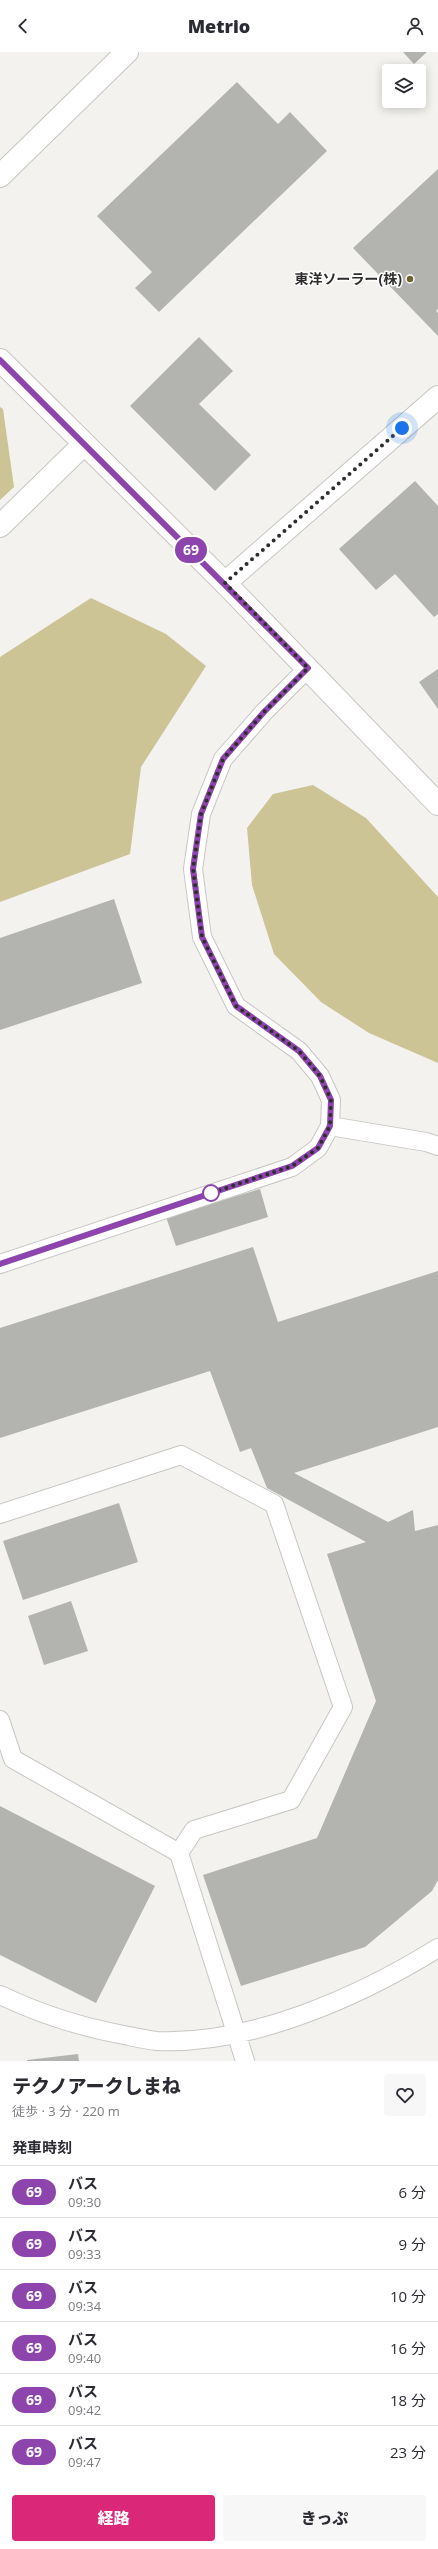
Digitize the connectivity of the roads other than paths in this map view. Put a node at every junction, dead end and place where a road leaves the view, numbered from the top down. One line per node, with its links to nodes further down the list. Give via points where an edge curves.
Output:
1 (127, 52): 2 (street)
2 (0, 176)
3 (0, 360): 5 (street)
4 (438, 397): 7 (street)
5 (83, 445): 6 (street); 7 (street)
6 (0, 526)
7 (225, 583): 8 (street)
8 (308, 668): 9 (street); 10 (lane, via 264,712 223,759 201,814 193,869 202,937 236,1006 299,1051 320,1076 331,1100)
9 (438, 804)
10 (330, 1126): 11 (lane); 12 (lane, via 318,1148 292,1166)
11 (438, 1146)
12 (0, 1264)
13 (0, 1514): 15 (lane, via 181,1456 274,1504 343,1707 292,1800 194,1830)
14 (0, 1720): 15 (lane, via 13,1759)
15 (179, 1853): 18 (lane)
16 (438, 1948): 18 (lane, via 403,1970 363,1990 314,2010)
17 (0, 1995): 18 (lane, via 54,2018 156,2041 198,2040)
18 (237, 2034): 19 (lane)
19 (246, 2061)

